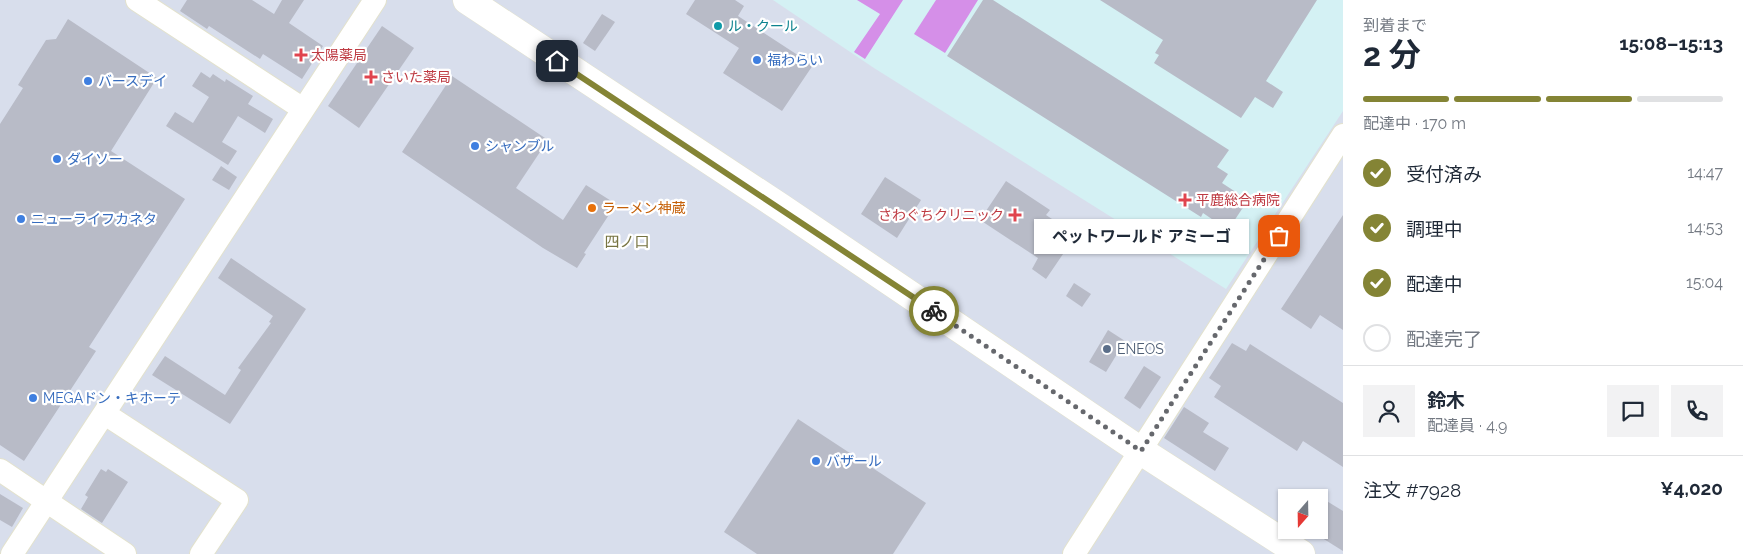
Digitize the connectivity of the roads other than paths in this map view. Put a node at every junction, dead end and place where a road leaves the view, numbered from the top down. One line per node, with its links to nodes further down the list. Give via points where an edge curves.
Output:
1 (137, 0): 4 (street)
2 (375, 0): 4 (street)
3 (467, 0): 7 (street)
4 (303, 109): 6 (street)
5 (1343, 135): 7 (street)
6 (105, 414): 9 (street); 12 (street, via 237,500)
7 (1141, 451): 13 (street); 14 (street)
8 (0, 470): 9 (street)
9 (47, 502): 10 (street); 11 (street)
10 (12, 554)
11 (125, 554)
12 (201, 554)
13 (1074, 554)
14 (1301, 554)

